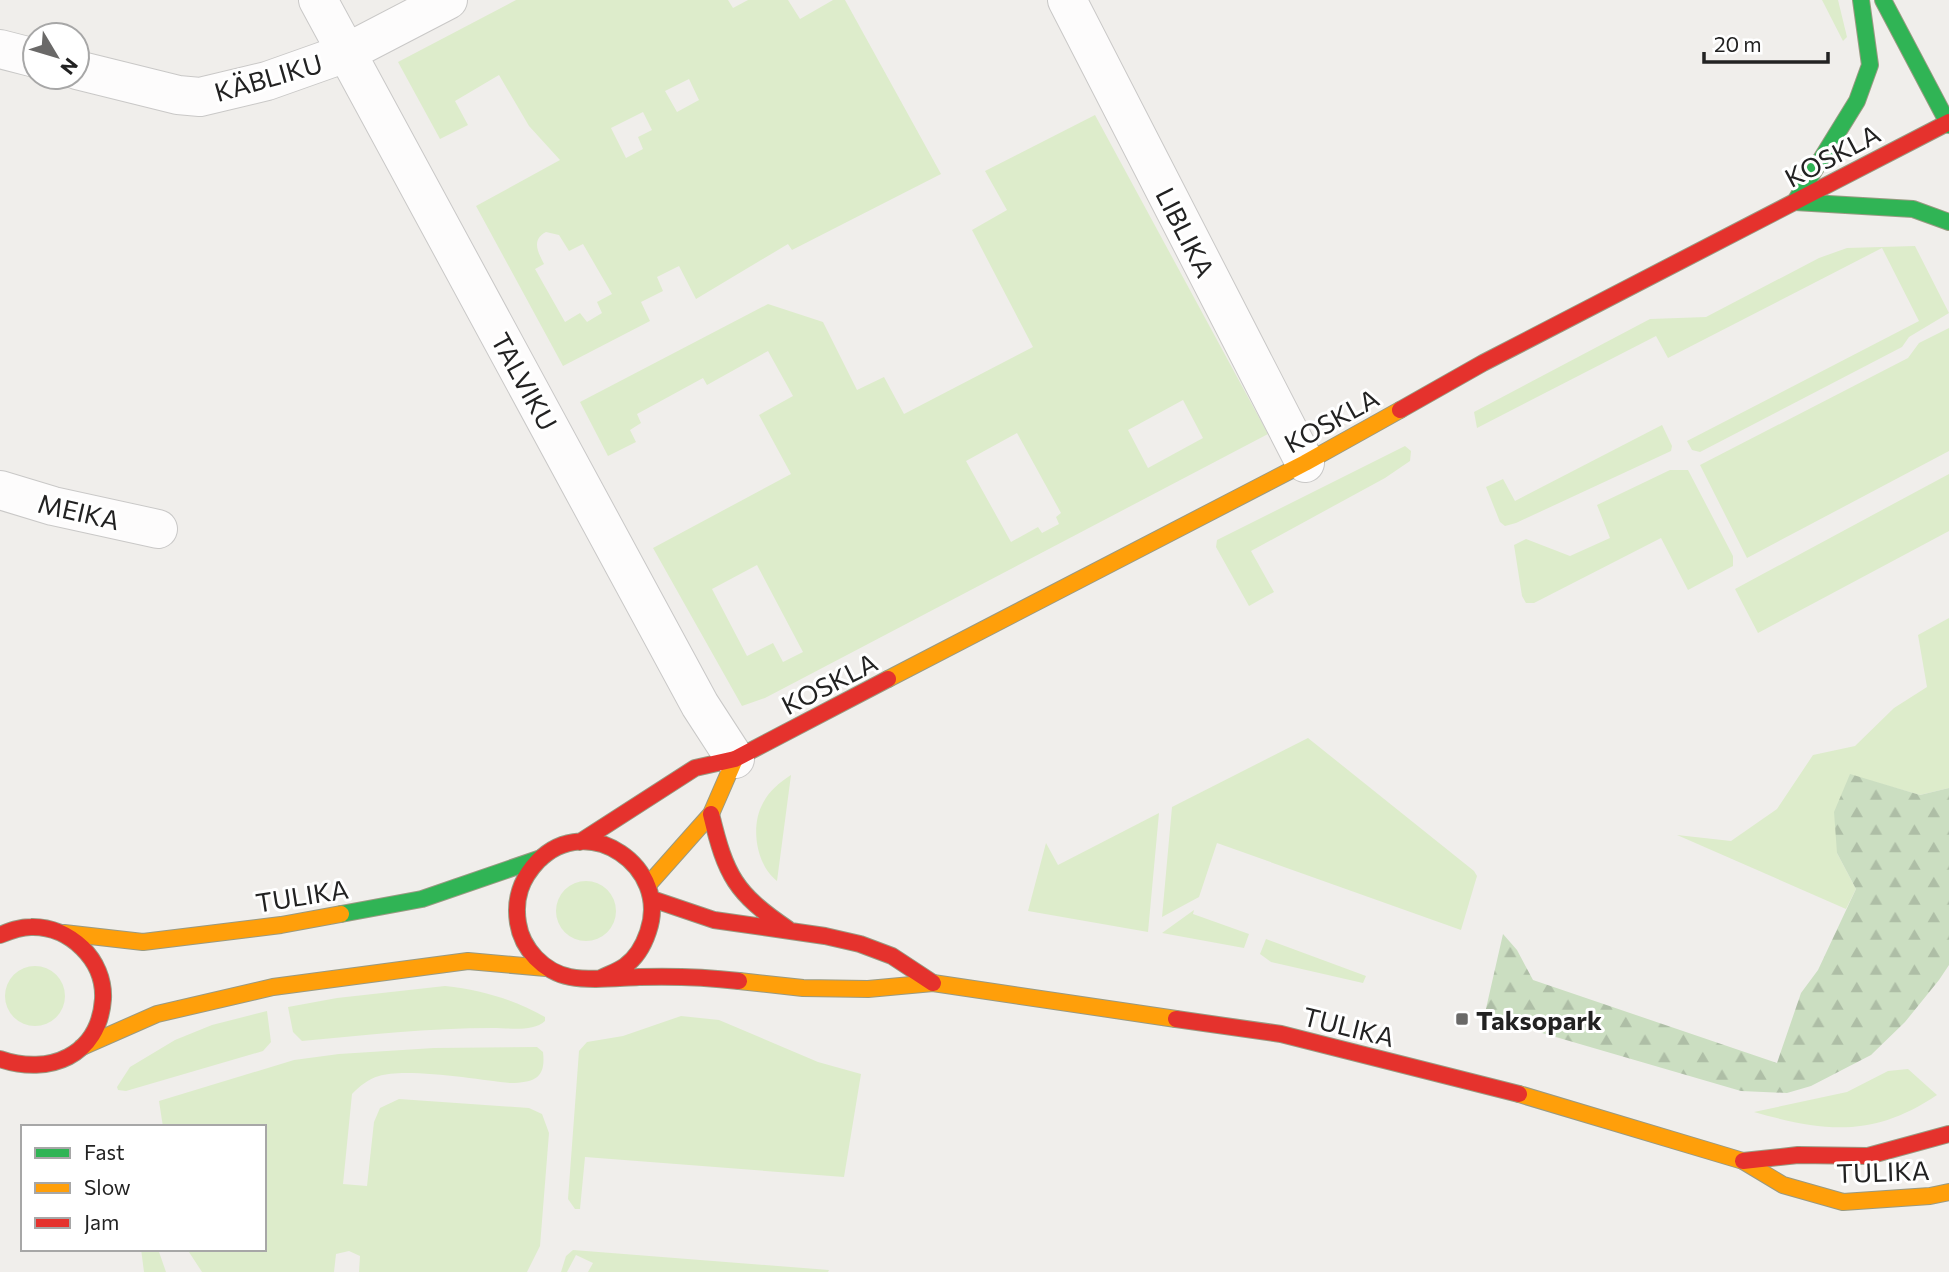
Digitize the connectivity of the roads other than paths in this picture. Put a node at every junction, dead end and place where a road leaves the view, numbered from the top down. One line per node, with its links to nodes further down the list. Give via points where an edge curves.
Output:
1 (318, 0): 7 (street, TALVIKU)
2 (448, 0): 7 (street, KÄBLIKU)
3 (1067, 0): 13 (street, LIBLIKA)
4 (1861, 0): 11 (street, via 1870,65 1857,102)
5 (1883, 0): 10 (street)
6 (0, 49): 8 (street)
7 (346, 53): 9 (street, KÄBLIKU, via 267,81 200,97); 16 (street, TALVIKU, via 700,705)
8 (21, 54)
9 (91, 73)
10 (1949, 123): 11 (street, KOSKLA)
11 (1795, 202): 12 (street, via 1913,209); 13 (street, KOSKLA, via 1483,363)
12 (1949, 222)
13 (1305, 463): 16 (street, KOSKLA)
14 (0, 490): 15 (street, MEIKA)
15 (158, 529)
16 (735, 759): 17 (street); 18 (street, KOSKLA, via 695,768)
17 (711, 814): 20 (street); 21 (street, via 730,876 755,906)
18 (580, 842): 19 (street, via 563,845); 20 (street, via 616,849 643,874)
19 (541, 858): 22 (street, TULIKA, via 422,899 281,925 143,942); 24 (street, via 524,877 516,901 522,939)
20 (650, 892): 21 (street, TULIKA, via 674,909 733,924); 25 (street, via 653,918 644,944 626,965)
21 (788, 929): 26 (street, TULIKA, via 881,950)
22 (64, 933): 23 (street, TULIKA, via 27,926); 27 (street, via 82,946 103,986 95,1029)
23 (0, 935)
24 (546, 968): 25 (street, via 569,978); 27 (street, via 468,961 273,987 157,1014)
25 (601, 978): 26 (street, TULIKA, via 692,976 803,988 868,989)
26 (933, 983): 32 (street, TULIKA, via 1280,1034 1535,1098)
27 (82, 1047): 28 (street, via 64,1060 44,1066 21,1066)
28 (0, 1059)
29 (1949, 1117): 31 (street)
30 (1949, 1134): 31 (street, TULIKA)
31 (1924, 1141): 32 (street, TULIKA, via 1868,1156 1798,1155)
32 (1743, 1161): 33 (street, TULIKA, via 1783,1185 1843,1202)
33 (1949, 1192)

